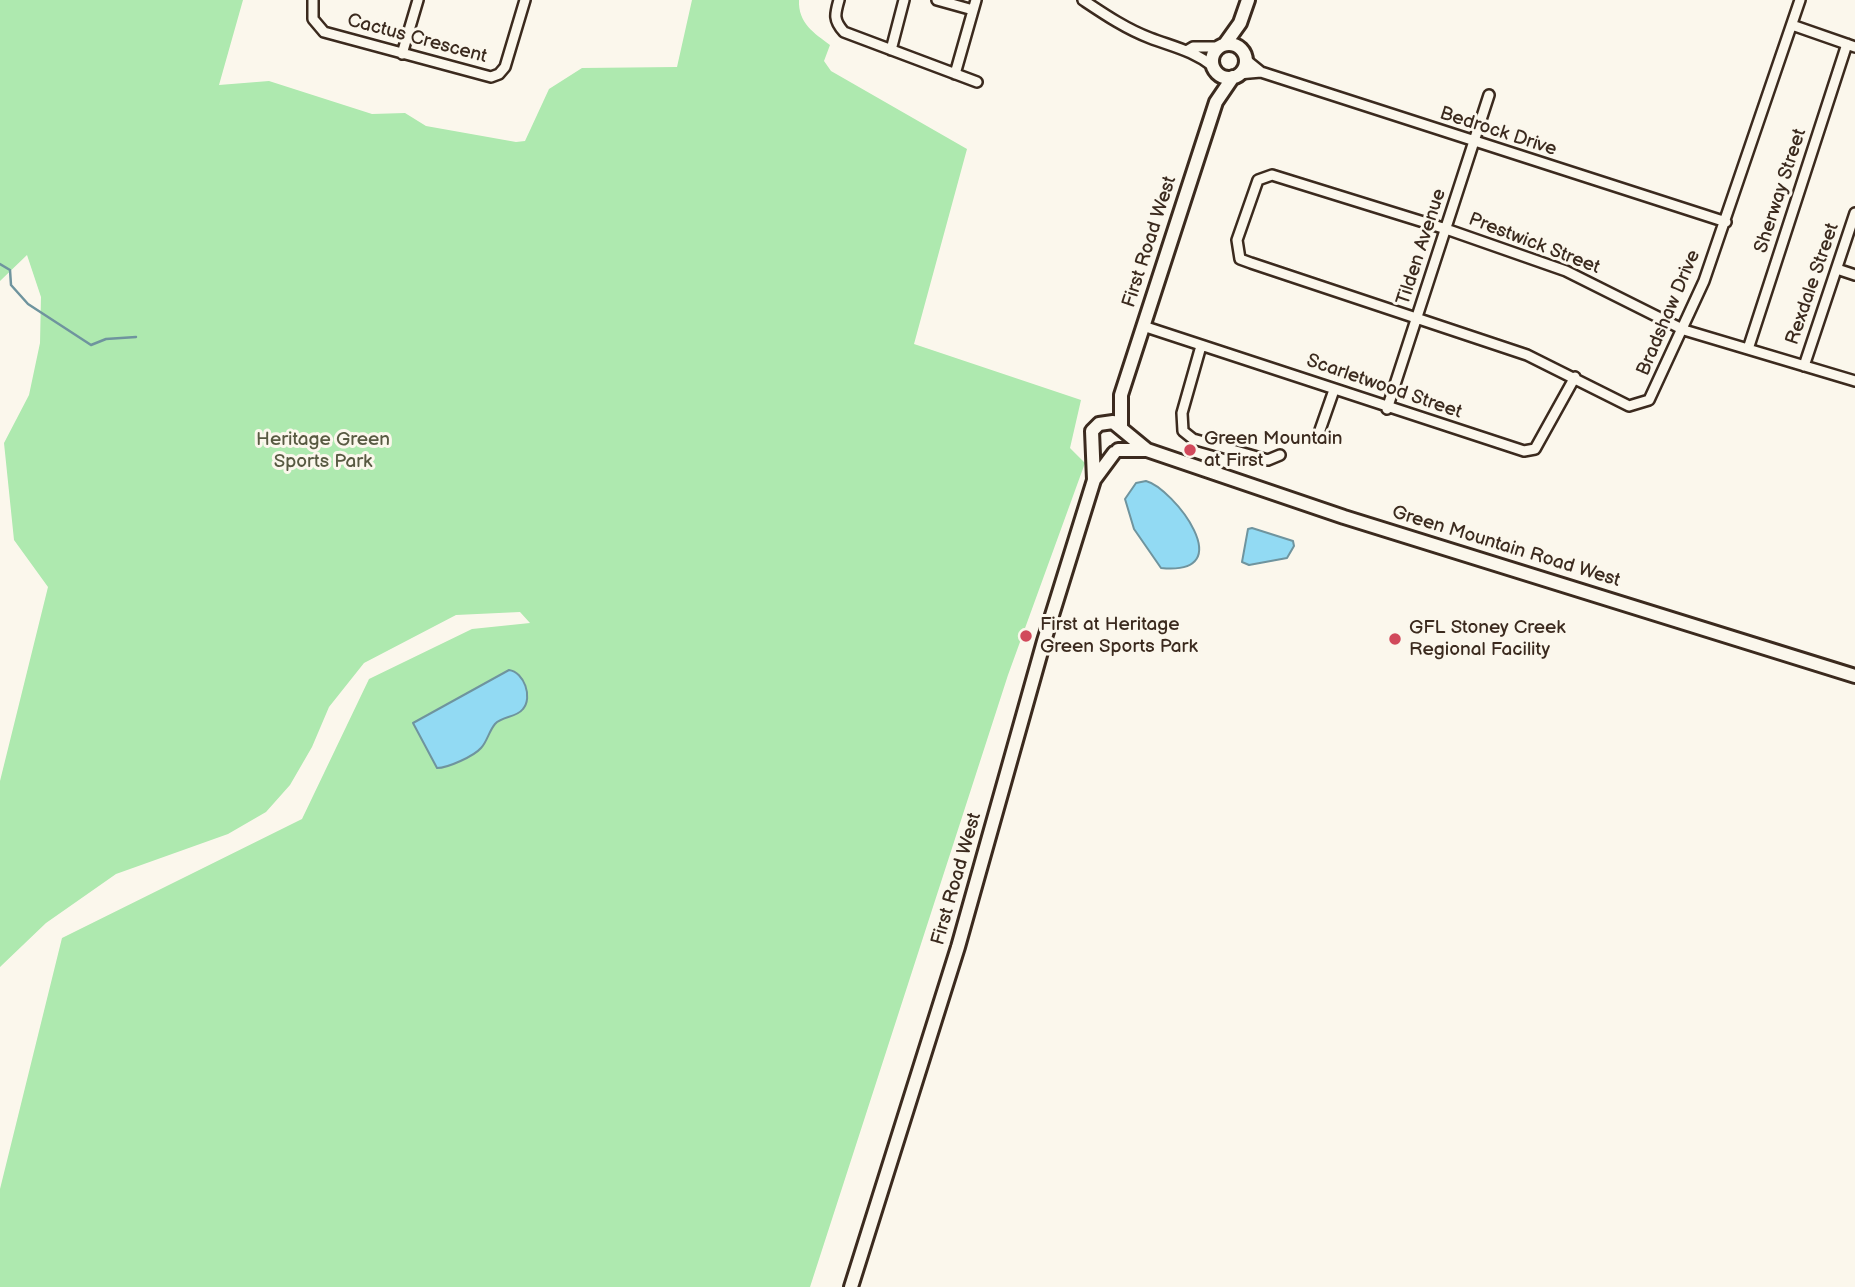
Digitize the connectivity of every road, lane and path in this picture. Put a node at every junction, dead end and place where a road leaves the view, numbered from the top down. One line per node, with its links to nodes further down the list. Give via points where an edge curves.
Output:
1 (313, 0): 17 (street, Cactus Crescent, via 314,21 324,32)
2 (418, 0): 17 (street)
3 (525, 0): 17 (street, Cactus Crescent, via 505,67 495,76)
4 (839, 0): 15 (street, via 835,23 844,32)
5 (904, 0): 15 (street)
6 (937, 0): 10 (street)
7 (1083, 0): 16 (street, via 1148,38)
8 (1248, 0): 11 (street, First Road West)
9 (1800, 0): 12 (street, Bradshaw Drive)
10 (975, 5): 21 (street)
11 (1240, 23): 14 (street, First Road West); 18 (street, First Road West)
12 (1792, 25): 13 (street); 28 (street, Bradshaw Drive)
13 (1851, 45): 36 (street, Sherway Street)
14 (1222, 46): 16 (street); 18 (street); 19 (street, First Road West, via 1213,56)
15 (891, 50): 21 (street)
16 (1188, 50): 19 (street)
17 (402, 54)
18 (1243, 54): 20 (street, Bedrock Drive); 22 (street, First Road West)
19 (1215, 70): 22 (street); 25 (street, First Road West)
20 (1261, 72): 22 (street, Bedrock Drive); 26 (street, Bedrock Drive)
21 (955, 74): 23 (street)
22 (1236, 76): 25 (street, First Road West)
23 (977, 82)
24 (1489, 96): 26 (street, Tilden Avenue)
25 (1216, 102): 33 (street, First Road West)
26 (1473, 143): 28 (street, Bedrock Drive); 29 (street, Tilden Avenue)
27 (1855, 213): 30 (street, Rexdale Street)
28 (1726, 222): 34 (street, Bradshaw Drive)
29 (1446, 229): 32 (street, Tilden Avenue); 32 (street, Prestwick Street, via 1272,175 1258,180 1237,240 1240,259); 34 (street, Prestwick Street, via 1566,271)
30 (1837, 269): 31 (street); 37 (street, Rexdale Street)
31 (1855, 275)
32 (1417, 319): 38 (street, Bradshaw Drive, via 1527,355); 42 (street, Tilden Avenue)
33 (1143, 326): 35 (street, Scarletwood Street); 41 (street, First Road West)
34 (1684, 330): 36 (street, Prestwick Street); 38 (street, Bradshaw Drive, via 1649,400 1629,406)
35 (1201, 346): 40 (street, Scarletwood Street); 49 (street, via 1182,413 1184,431 1193,439 1268,460)
36 (1748, 349): 37 (street, Prestwick Street)
37 (1804, 366): 39 (street, Prestwick Street)
38 (1575, 377): 42 (street, Scarletwood Street, via 1535,449 1524,451)
39 (1855, 381)
40 (1334, 390): 42 (street, Scarletwood Street); 45 (street)
41 (1121, 395): 43 (street, First Road West); 44 (street, First Road West)
42 (1387, 409)
43 (1103, 422): 44 (street, via 1113,422); 46 (street, via 1092,431)
44 (1122, 430): 47 (street, Green Mountain Road West); 48 (street, via 1124,442)
45 (1320, 430)
46 (1093, 446): 48 (street, via 1104,454); 50 (street, First Road West)
47 (1147, 450): 48 (street, Green Mountain Road West); 51 (street, Green Mountain Road West, via 1344,517)
48 (1116, 452): 50 (street, First Road West)
49 (1280, 455)
50 (1094, 480): 52 (street, First Road West, via 958,947)
51 (1855, 676)
52 (851, 1287)

